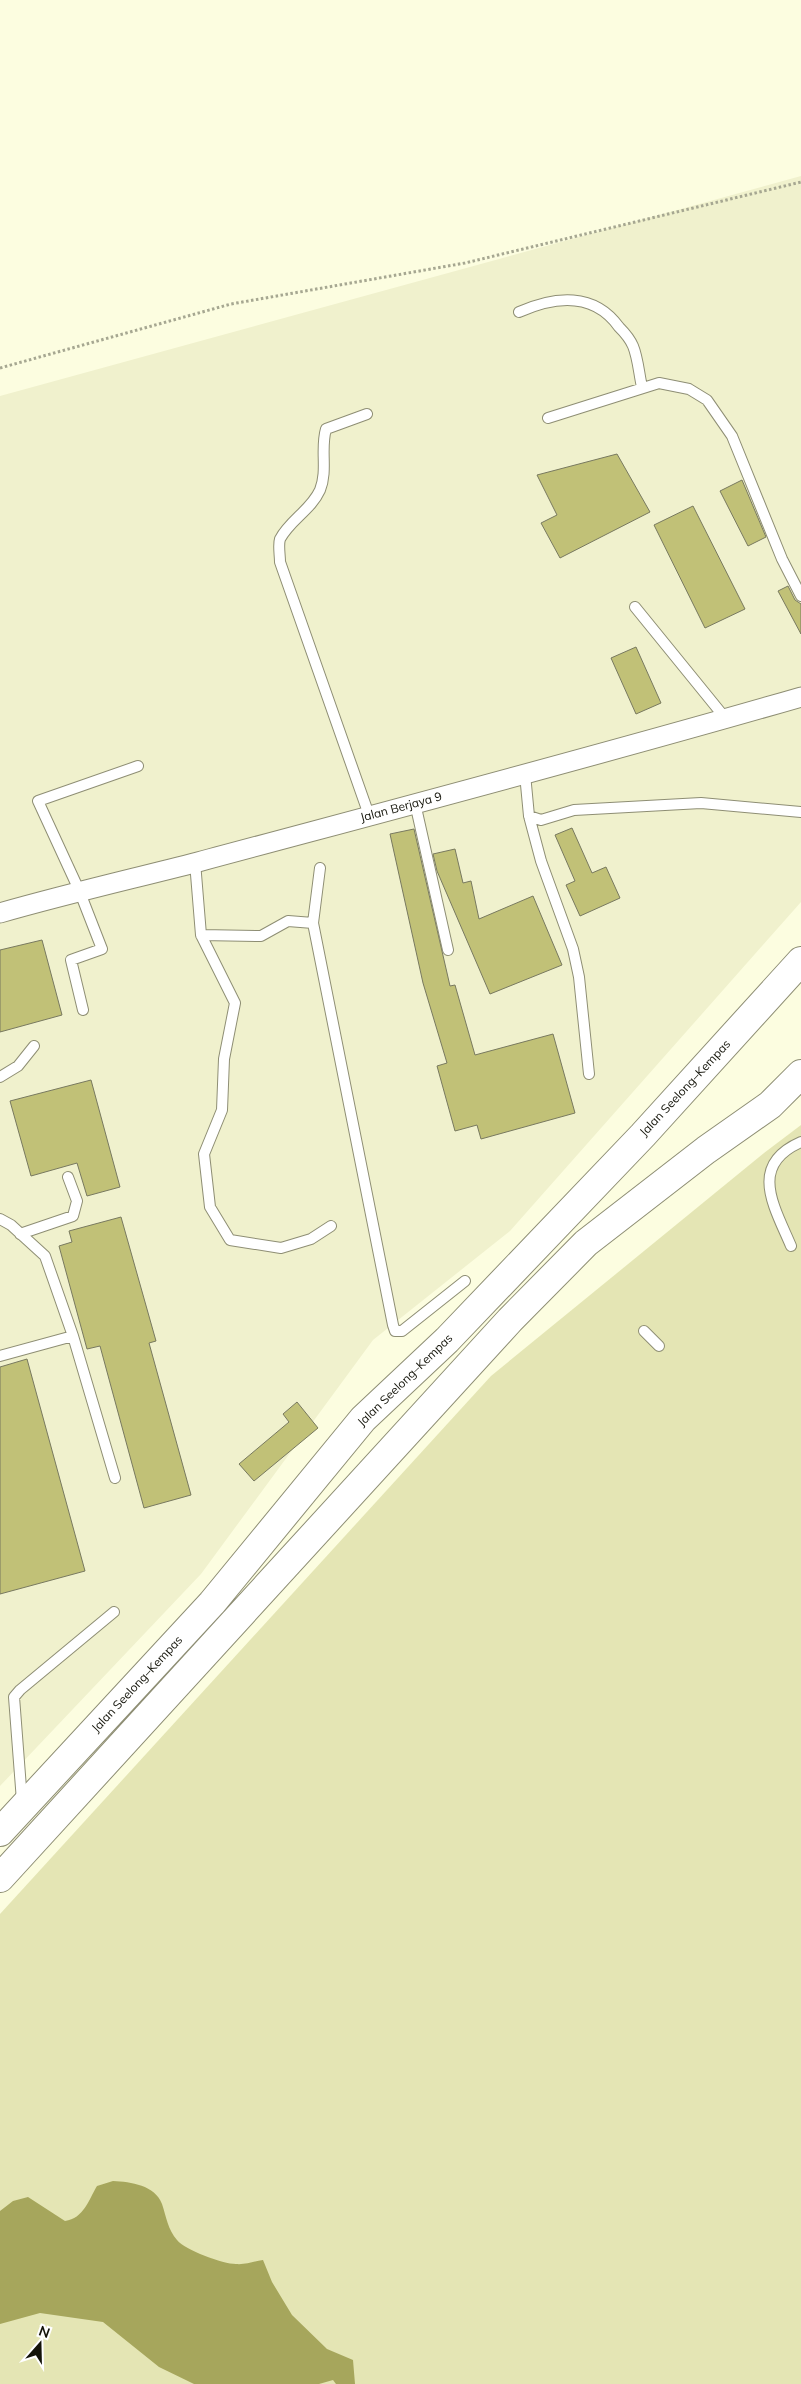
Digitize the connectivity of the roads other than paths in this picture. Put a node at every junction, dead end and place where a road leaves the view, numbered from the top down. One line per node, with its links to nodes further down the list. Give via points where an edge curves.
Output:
1 (519, 312): 2 (lane, via 541,302 566,300 589,302 610,314 632,344)
2 (642, 387): 4 (lane); 5 (lane, via 659,383 679,386 707,400 716,411 732,436 782,559)
3 (368, 414): 13 (lane, via 326,429 322,442 325,464 320,490 310,507 279,540 280,562)
4 (548, 418)
5 (801, 596)
6 (635, 607): 8 (lane)
7 (801, 697): 8 (street, Jalan Berjaya 9)
8 (726, 719): 10 (street, Jalan Berjaya 9)
9 (138, 766): 17 (lane, via 38,801)
10 (525, 774): 11 (street, Jalan Berjaya 9); 14 (lane)
11 (415, 803): 13 (street, Jalan Berjaya 9); 21 (lane)
12 (801, 812): 14 (lane, via 701,802 574,810 541,820)
13 (369, 815): 15 (street, Jalan Berjaya 9)
14 (529, 816): 25 (lane, via 579,977)
15 (195, 862): 17 (street, Jalan Berjaya 9); 20 (lane)
16 (320, 868): 19 (lane)
17 (79, 890): 18 (street, Jalan Berjaya 9); 23 (lane, via 102,949 70,960)
18 (0, 913)
19 (313, 923): 20 (lane, via 288,921 261,936); 34 (lane, via 396,1331 402,1331)
20 (201, 935): 31 (lane, via 235,1003 224,1060 222,1110 204,1154 210,1207 230,1240 281,1248 311,1239)
21 (448, 950)
22 (801, 961): 41 (main road, Jalan Seelong–Kempas, via 453,1334 363,1419 212,1603)
23 (83, 1010)
24 (34, 1046): 27 (lane, via 18,1066)
25 (589, 1074)
26 (801, 1074): 43 (main road, via 770,1105 586,1243 510,1320)
27 (0, 1076)
28 (801, 1142): 33 (lane, via 784,1149 771,1167 773,1202)
29 (68, 1177): 32 (lane, via 77,1201 73,1216)
30 (0, 1219): 32 (lane)
31 (331, 1226)
32 (20, 1234): 36 (lane, via 45,1256)
33 (791, 1246)
34 (465, 1281)
35 (644, 1331): 37 (lane)
36 (74, 1336): 38 (lane); 39 (lane)
37 (659, 1346)
38 (0, 1356)
39 (115, 1478)
40 (114, 1612): 41 (lane, via 14,1697)
41 (22, 1807): 42 (main road, Jalan Seelong–Kempas)
42 (0, 1832)
43 (0, 1878)

